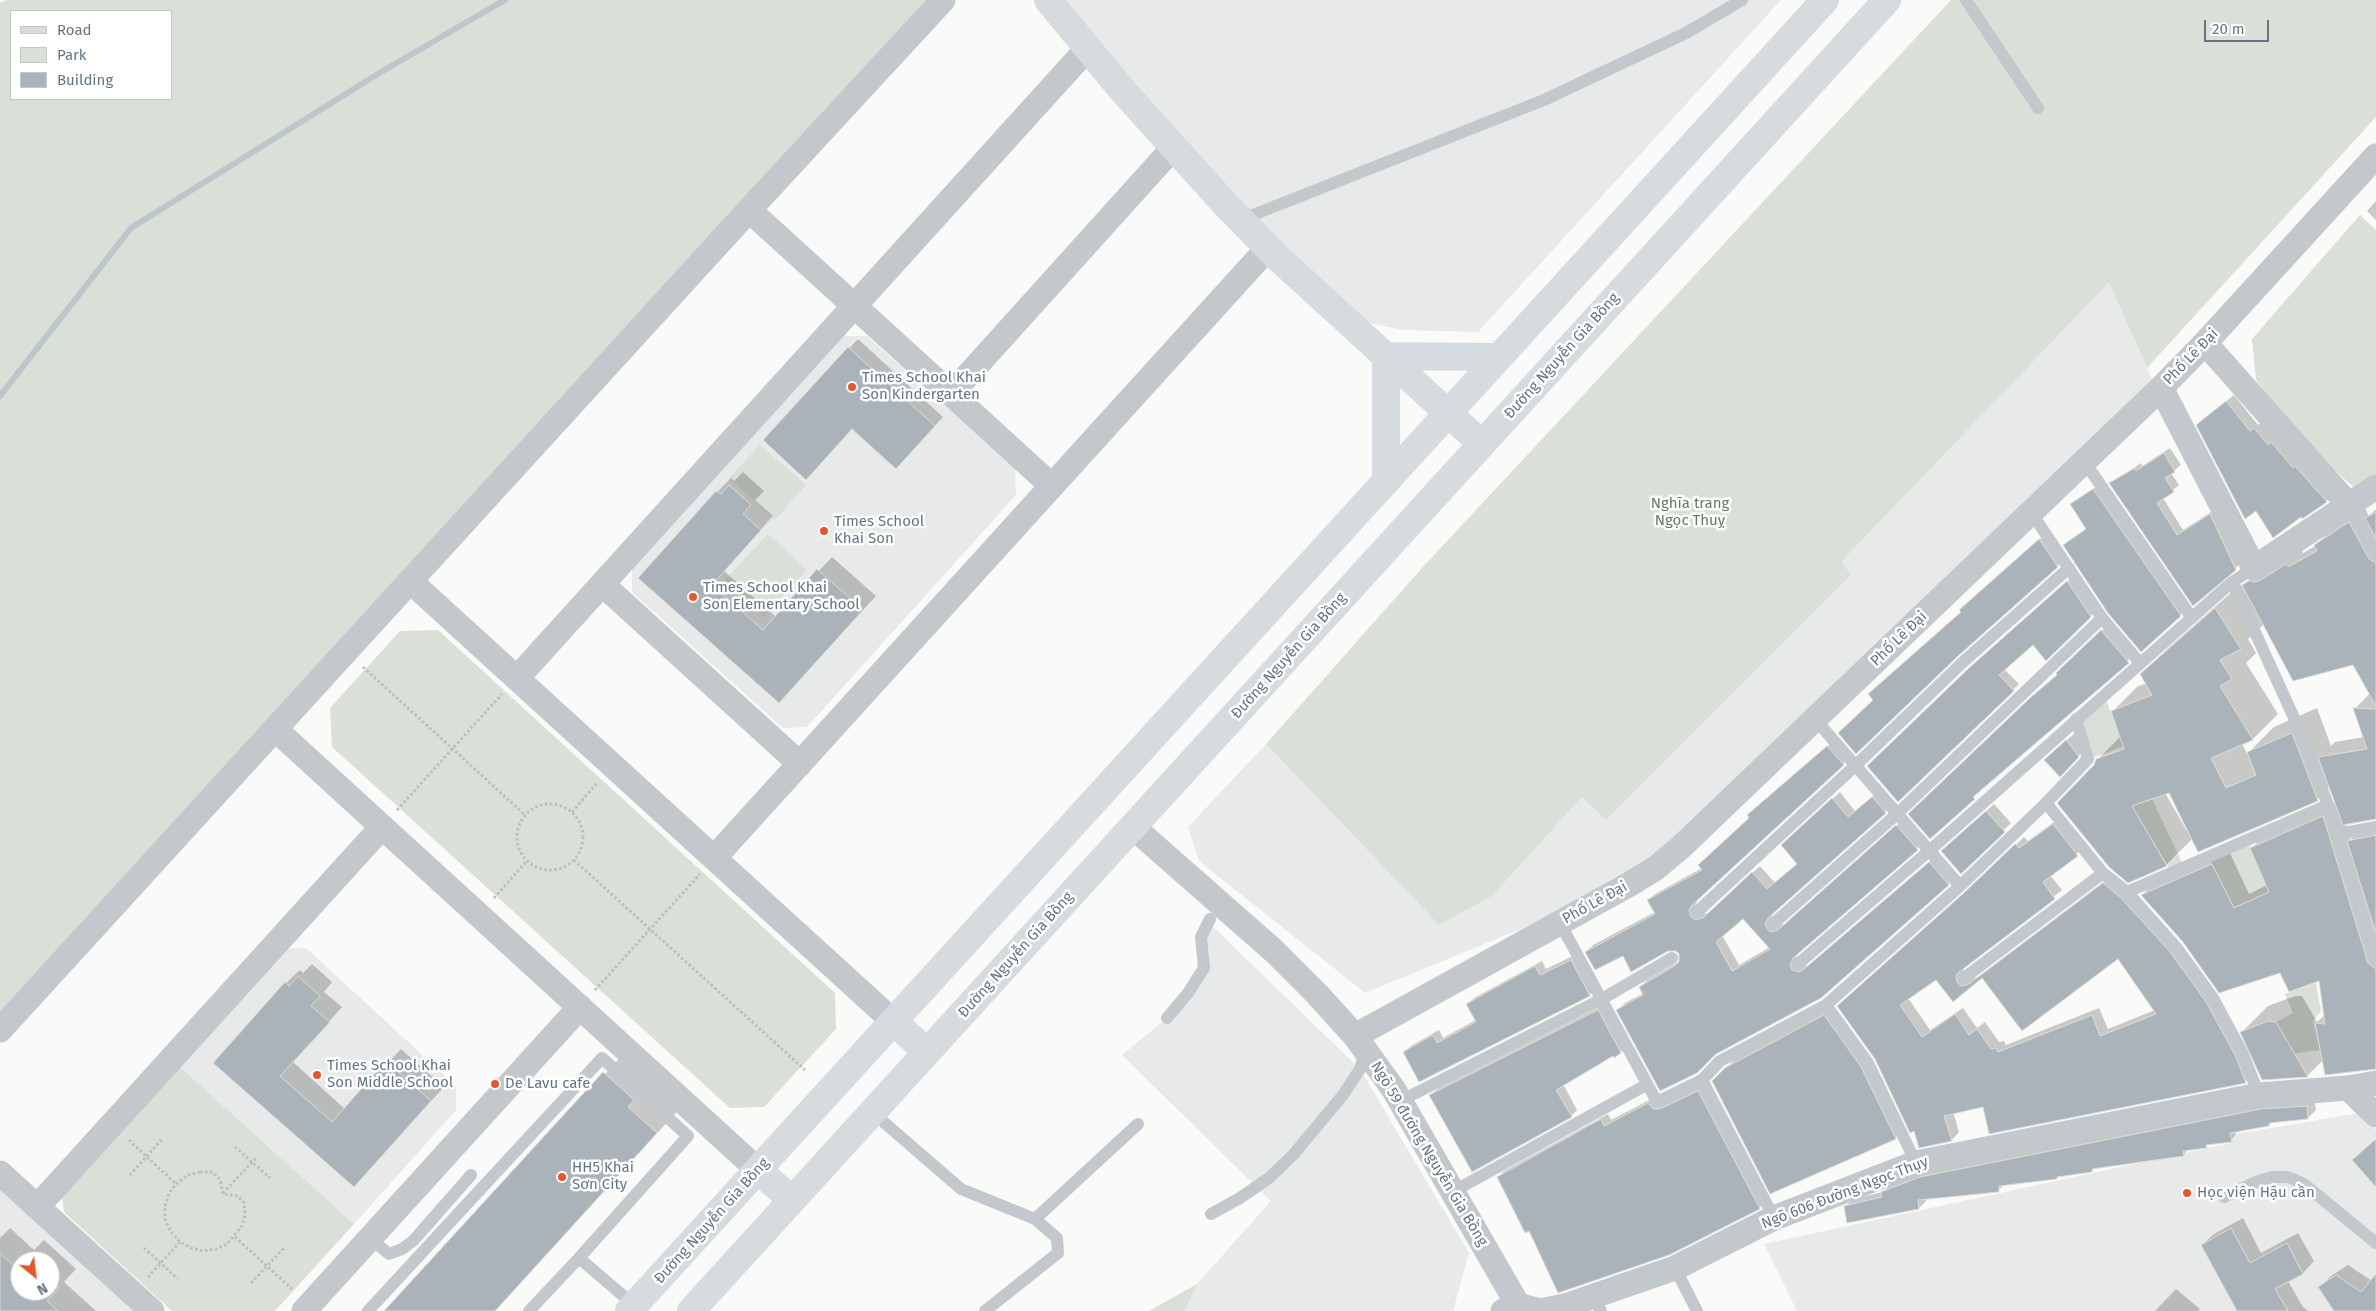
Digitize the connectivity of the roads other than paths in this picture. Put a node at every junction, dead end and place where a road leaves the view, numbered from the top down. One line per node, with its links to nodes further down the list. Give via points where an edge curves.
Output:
1 (943, 0): 11 (street)
2 (1048, 0): 7 (main road)
3 (1742, 0): 12 (lane, via 1686,32 1544,100)
4 (1825, 0): 17 (main road, Đường Nguyễn Gia Bồng)
5 (1887, 0): 21 (main road, Đường Nguyễn Gia Bồng)
6 (1966, 0): 8 (lane)
7 (1088, 48): 9 (main road); 14 (street)
8 (2038, 108)
9 (1173, 148): 12 (main road); 19 (street)
10 (2376, 156): 15 (street, Phố Lê Đại)
11 (749, 210): 14 (street); 31 (street)
12 (1240, 220): 13 (main road)
13 (1268, 248): 16 (main road); 24 (street)
14 (854, 306): 19 (street); 33 (street)
15 (2206, 343): 18 (street, Phố Lê Đại); 26 (street)
16 (1386, 356): 17 (main road); 20 (main road); 23 (main road)
17 (1499, 357): 20 (main road, Đường Nguyễn Gia Bồng)
18 (2161, 388): 22 (street, Phố Lê Đại); 30 (street)
19 (950, 394): 24 (street)
20 (1448, 413): 21 (main road); 23 (main road, Đường Nguyễn Gia Bồng)
21 (1482, 444): 47 (main road, Đường Nguyễn Gia Bồng)
22 (2084, 461): 27 (street, Phố Lê Đại); 35 (lane)
23 (1386, 481): 67 (main road, Đường Nguyễn Gia Bồng)
24 (1052, 486): 41 (street)
25 (2376, 487): 26 (street)
26 (2349, 505): 28 (lane); 30 (street)
27 (2032, 512): 29 (lane); 38 (street, Phố Lê Đại)
28 (2376, 555)
29 (2068, 568): 34 (lane); 42 (lane, via 1963,662)
30 (2254, 568): 32 (lane)
31 (410, 581): 37 (street); 40 (street)
32 (2232, 582): 35 (lane); 44 (lane, via 2296,722)
33 (602, 584): 37 (street); 41 (street)
34 (2102, 618): 36 (lane); 45 (lane)
35 (2192, 618): 36 (lane)
36 (2140, 663): 39 (lane)
37 (517, 678): 51 (street)
38 (1815, 719): 42 (lane); 57 (street, Phố Lê Đại, via 1681,847 1630,884)
39 (2076, 719): 43 (lane, via 2088,759); 50 (lane)
40 (275, 729): 46 (street); 68 (street)
41 (800, 764): 51 (street)
42 (1856, 765): 45 (lane); 55 (lane)
43 (2046, 803): 52 (lane); 53 (lane)
44 (2328, 805): 49 (lane); 54 (lane)
45 (1898, 813): 50 (lane); 58 (lane)
46 (382, 827): 65 (street); 87 (street)
47 (1133, 827): 69 (street, Ngõ 59 đường Nguyễn Gia Bồng, via 1280,956); 70 (main road, Đường Nguyễn Gia Bồng)
48 (2376, 827): 49 (lane)
49 (2338, 834): 60 (lane)
50 (1929, 851): 53 (lane); 61 (lane)
51 (714, 858): 67 (street)
52 (2103, 874): 54 (lane); 62 (lane)
53 (1960, 886): 64 (lane)
54 (2127, 892): 75 (lane, via 2176,947 2213,998 2242,1052)
55 (1697, 912)
56 (1210, 919): 66 (lane, via 1200,936 1204,968)
57 (1560, 923): 63 (lane); 69 (street, Phố Lê Đại)
58 (1773, 924)
59 (1672, 958): 63 (lane)
60 (2376, 961)
61 (1798, 964)
62 (1964, 978)
63 (1602, 999): 73 (lane); 76 (lane)
64 (1826, 1006): 71 (lane, via 1720,1061); 80 (lane, via 1868,1063)
65 (580, 1007): 81 (street); 91 (street)
66 (1167, 1018)
67 (894, 1022): 70 (main road); 81 (main road, Đường Nguyễn Gia Bồng)
68 (0, 1030)
69 (1361, 1043): 76 (street, Ngõ 59 đường Nguyễn Gia Bồng); 88 (lane, via 1360,1070 1293,1155 1269,1178)
70 (927, 1052): 77 (main road, Đường Nguyễn Gia Bồng)
71 (1702, 1080): 73 (lane, via 1657,1102); 89 (lane)
72 (2376, 1083): 74 (street, Ngõ 606 Đường Ngọc Thụy)
73 (1646, 1085): 84 (lane)
74 (2348, 1088): 75 (street, Ngõ 606 Đường Ngọc Thụy); 78 (street)
75 (2259, 1095): 80 (street, Ngõ 606 Đường Ngọc Thụy)
76 (1400, 1101): 84 (street, Ngõ 59 đường Nguyễn Gia Bồng)
77 (872, 1112): 86 (main road, Đường Nguyễn Gia Bồng); 90 (lane, via 961,1188)
78 (2376, 1115)
79 (1138, 1124): 90 (lane)
80 (1916, 1163): 89 (street, Ngõ 606 Đường Ngọc Thụy)
81 (758, 1170): 86 (main road); 99 (main road, Đường Nguyễn Gia Bồng)
82 (0, 1173): 87 (street)
83 (472, 1175): 93 (lane, via 413,1241)
84 (1454, 1191): 100 (street, Ngõ 59 đường Nguyễn Gia Bồng)
85 (2224, 1197): 92 (lane, via 2256,1182 2288,1176 2304,1184)
86 (792, 1200): 104 (main road, Đường Nguyễn Gia Bồng)
87 (37, 1207): 101 (street)
88 (1211, 1214)
89 (1774, 1218): 95 (street, Ngõ 606 Đường Ngọc Thụy)
90 (1035, 1219): 105 (lane, via 1057,1238 1058,1253)
91 (370, 1238): 93 (lane); 98 (street)
92 (2376, 1243)
93 (389, 1254): 96 (lane)
94 (579, 1258): 96 (lane, via 688,1136 602,1058); 99 (lane); 103 (lane)
95 (1675, 1268): 97 (street, Ngõ 606 Đường Ngọc Thụy); 106 (lane)
96 (407, 1269): 102 (lane)
97 (1597, 1304): 100 (street, Ngõ 606 Đường Ngọc Thụy, via 1540,1311)
98 (307, 1308)
99 (632, 1308)
100 (1511, 1308)
101 (152, 1311)
102 (368, 1311)
103 (529, 1311)
104 (691, 1311)
105 (985, 1311)
106 (1697, 1311)

